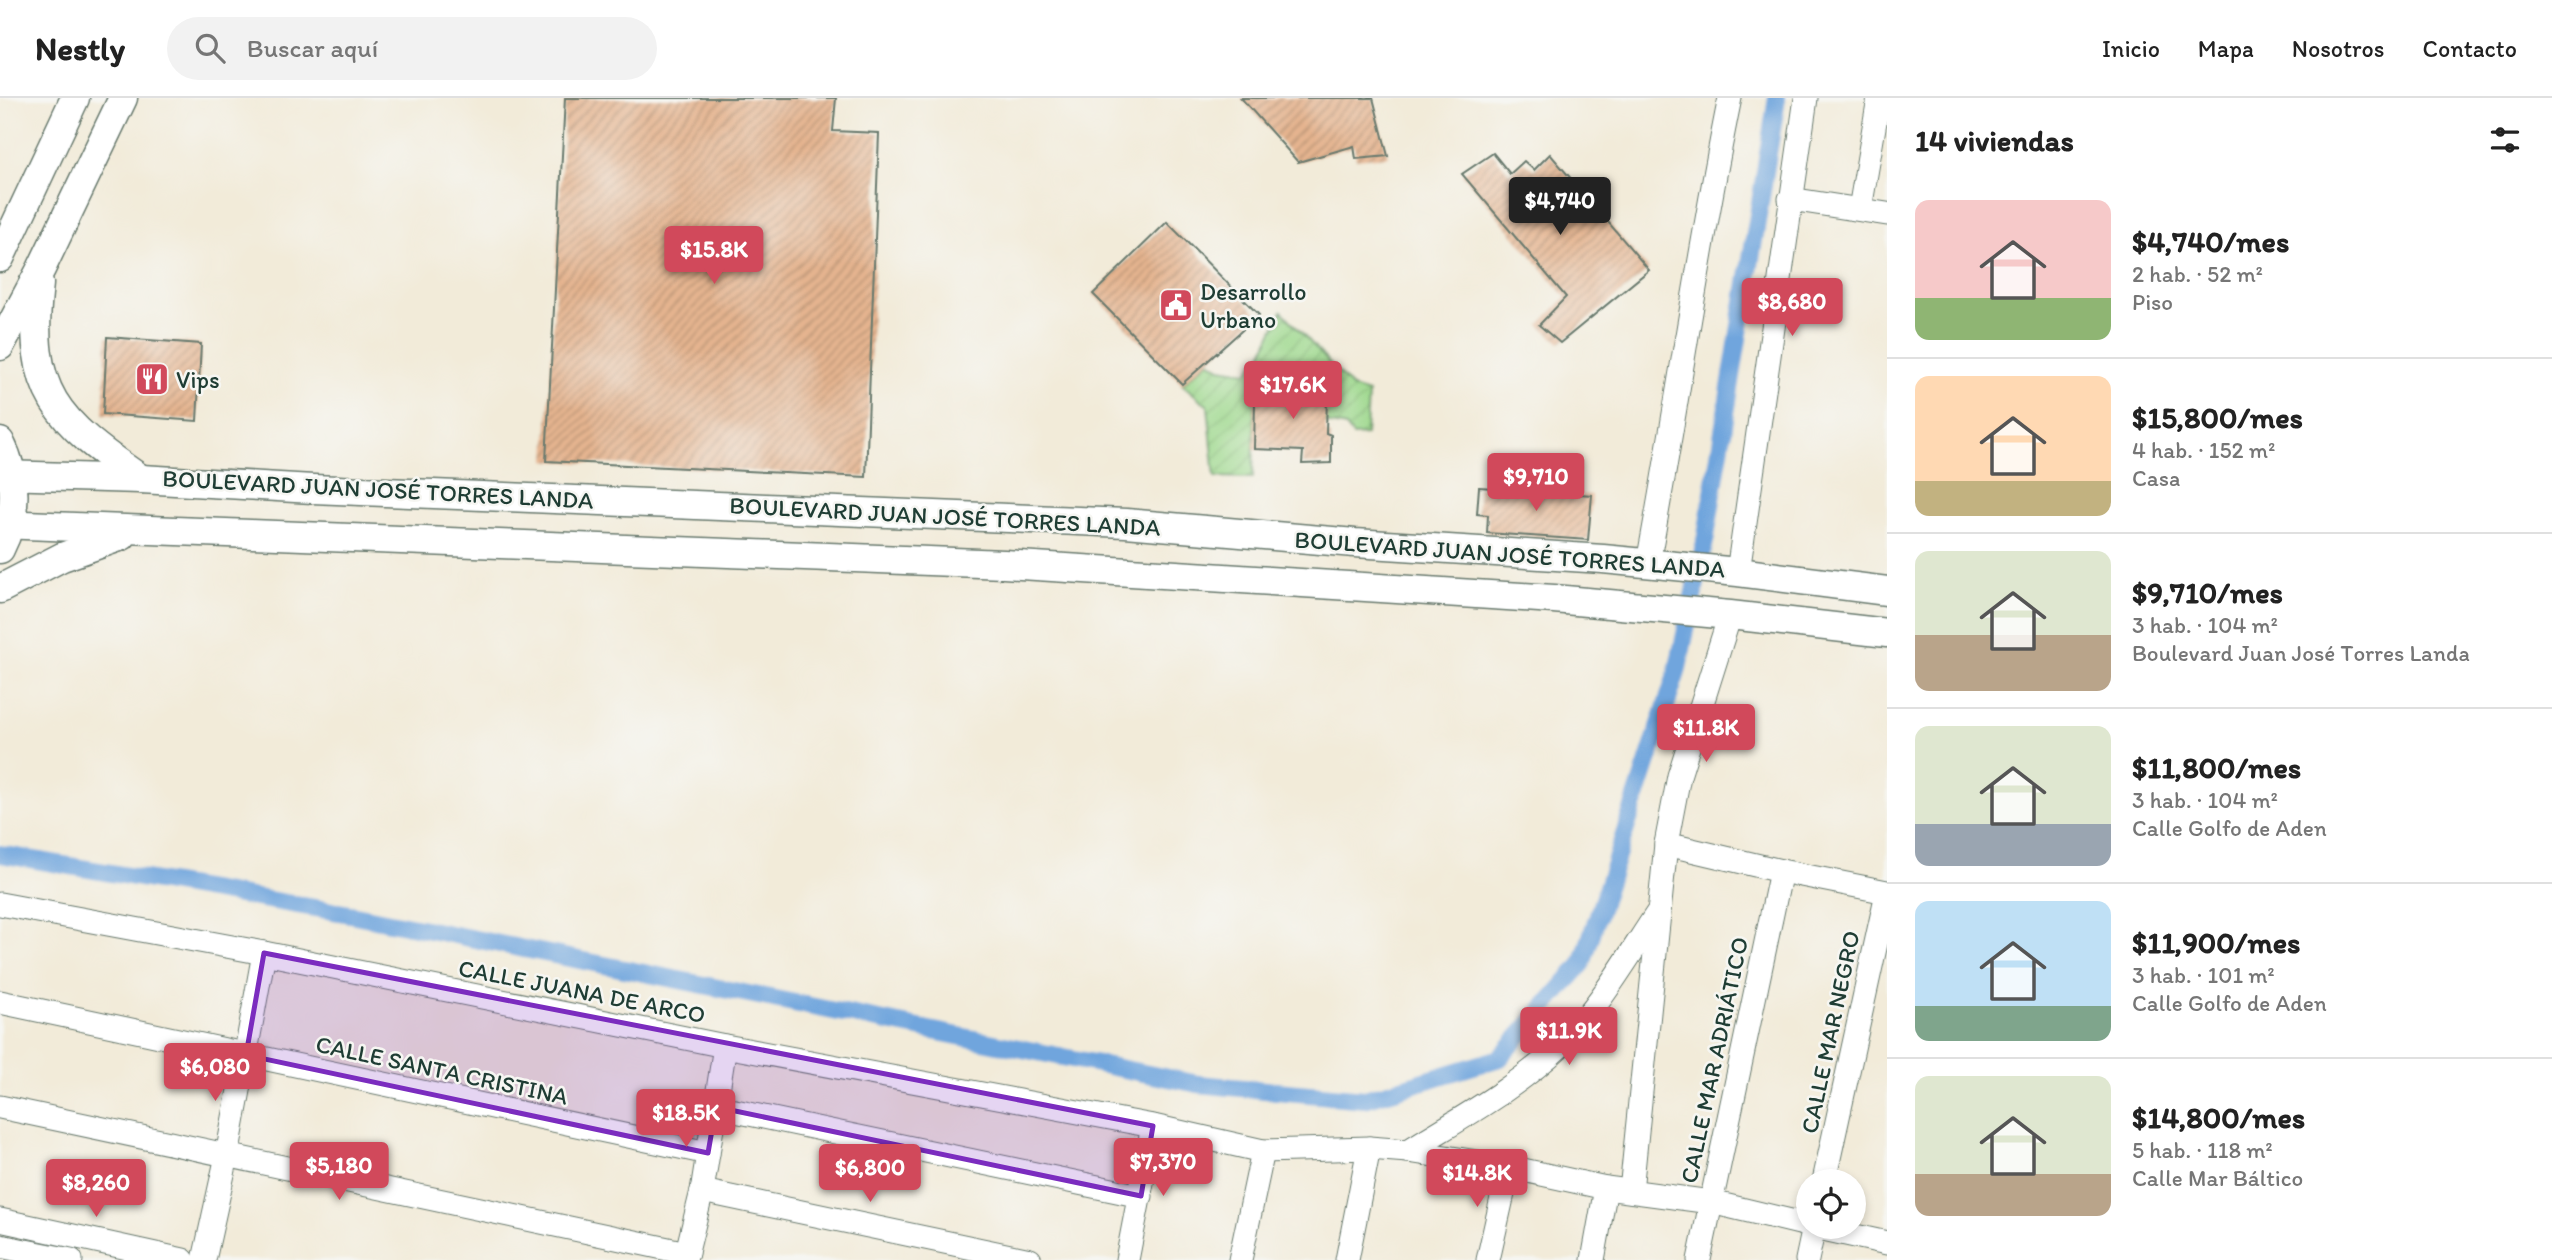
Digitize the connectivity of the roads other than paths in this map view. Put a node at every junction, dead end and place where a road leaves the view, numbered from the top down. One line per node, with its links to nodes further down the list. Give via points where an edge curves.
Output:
1 (75, 98): 9 (main road)
2 (123, 98): 10 (main road)
3 (1730, 98): 17 (street, via 1696,277)
4 (1806, 98): 6 (street)
5 (1879, 98): 7 (street)
6 (1790, 199): 7 (street); 18 (street)
7 (1860, 209): 8 (street)
8 (1887, 214)
9 (0, 258)
10 (41, 269): 11 (main road); 14 (main road, via 35,323 43,378 51,397 79,433)
11 (0, 346)
12 (0, 442): 13 (main road)
13 (6, 475): 14 (main road, BOULEVARD JUAN JOSÉ TORRES LANDA); 16 (main road, via 14,498)
14 (141, 479): 17 (main road, BOULEVARD JUAN JOSÉ TORRES LANDA, via 1116,522)
15 (148, 529): 16 (main road, BOULEVARD JUAN JOSÉ TORRES LANDA); 19 (main road, via 62,557); 21 (main road, BOULEVARD JUAN JOSÉ TORRES LANDA, via 1004,564 1461,592)
16 (3, 533)
17 (1655, 564): 18 (main road, BOULEVARD JUAN JOSÉ TORRES LANDA)
18 (1725, 571): 20 (main road, BOULEVARD JUAN JOSÉ TORRES LANDA)
19 (0, 590)
20 (1887, 591)
21 (1719, 614): 22 (main road, BOULEVARD JUAN JOSÉ TORRES LANDA); 23 (street)
22 (1887, 634)
23 (1667, 844): 24 (street); 27 (street)
24 (1781, 871): 25 (street); 46 (street, CALLE MAR ADRIÁTICO)
25 (1887, 893): 41 (street, CALLE MAR NEGRO)
26 (0, 904): 28 (street, CALLE JUANA DE ARCO)
27 (1660, 909): 37 (street, via 1589,1013 1558,1047 1516,1082); 44 (street)
28 (264, 953): 30 (street, CALLE JUANA DE ARCO); 31 (street)
29 (0, 1002): 31 (street, CALLE SANTA CRISTINA)
30 (724, 1046): 33 (street); 34 (street, CALLE JUANA DE ARCO)
31 (246, 1055): 38 (street, CALLE SANTA CRISTINA); 39 (street)
32 (0, 1107): 39 (street)
33 (716, 1107): 38 (street); 45 (street)
34 (1153, 1126): 36 (street, CALLE JUANA DE ARCO); 45 (street)
35 (1369, 1148): 36 (street, CALLE JUANA DE ARCO); 37 (street, CALLE JUANA DE ARCO); 60 (street)
36 (1263, 1151): 59 (street)
37 (1408, 1151): 40 (street, CALLE JUANA DE ARCO)
38 (708, 1153): 43 (street)
39 (227, 1156): 53 (street); 56 (street)
40 (1508, 1167): 42 (street, CALLE JUANA DE ARCO); 61 (street)
41 (1827, 1169)
42 (1606, 1188): 44 (street, CALLE JUANA DE ARCO); 62 (street)
43 (702, 1191): 53 (street); 57 (street)
44 (1631, 1191): 46 (street, CALLE JUANA DE ARCO)
45 (1141, 1196): 58 (street)
46 (1711, 1202): 48 (street, CALLE JUANA DE ARCO); 63 (street, CALLE MAR ADRIÁTICO)
47 (0, 1220): 55 (street)
48 (1796, 1222)
49 (1866, 1238): 51 (street)
50 (1811, 1239): 64 (street)
51 (1887, 1243)
52 (0, 1246): 54 (street)
53 (686, 1257)
54 (71, 1260)
55 (183, 1260)
56 (204, 1260)
57 (1030, 1260)
58 (1127, 1260)
59 (1241, 1260)
60 (1347, 1260)
61 (1488, 1260)
62 (1592, 1260)
63 (1699, 1260)
64 (1807, 1260)

